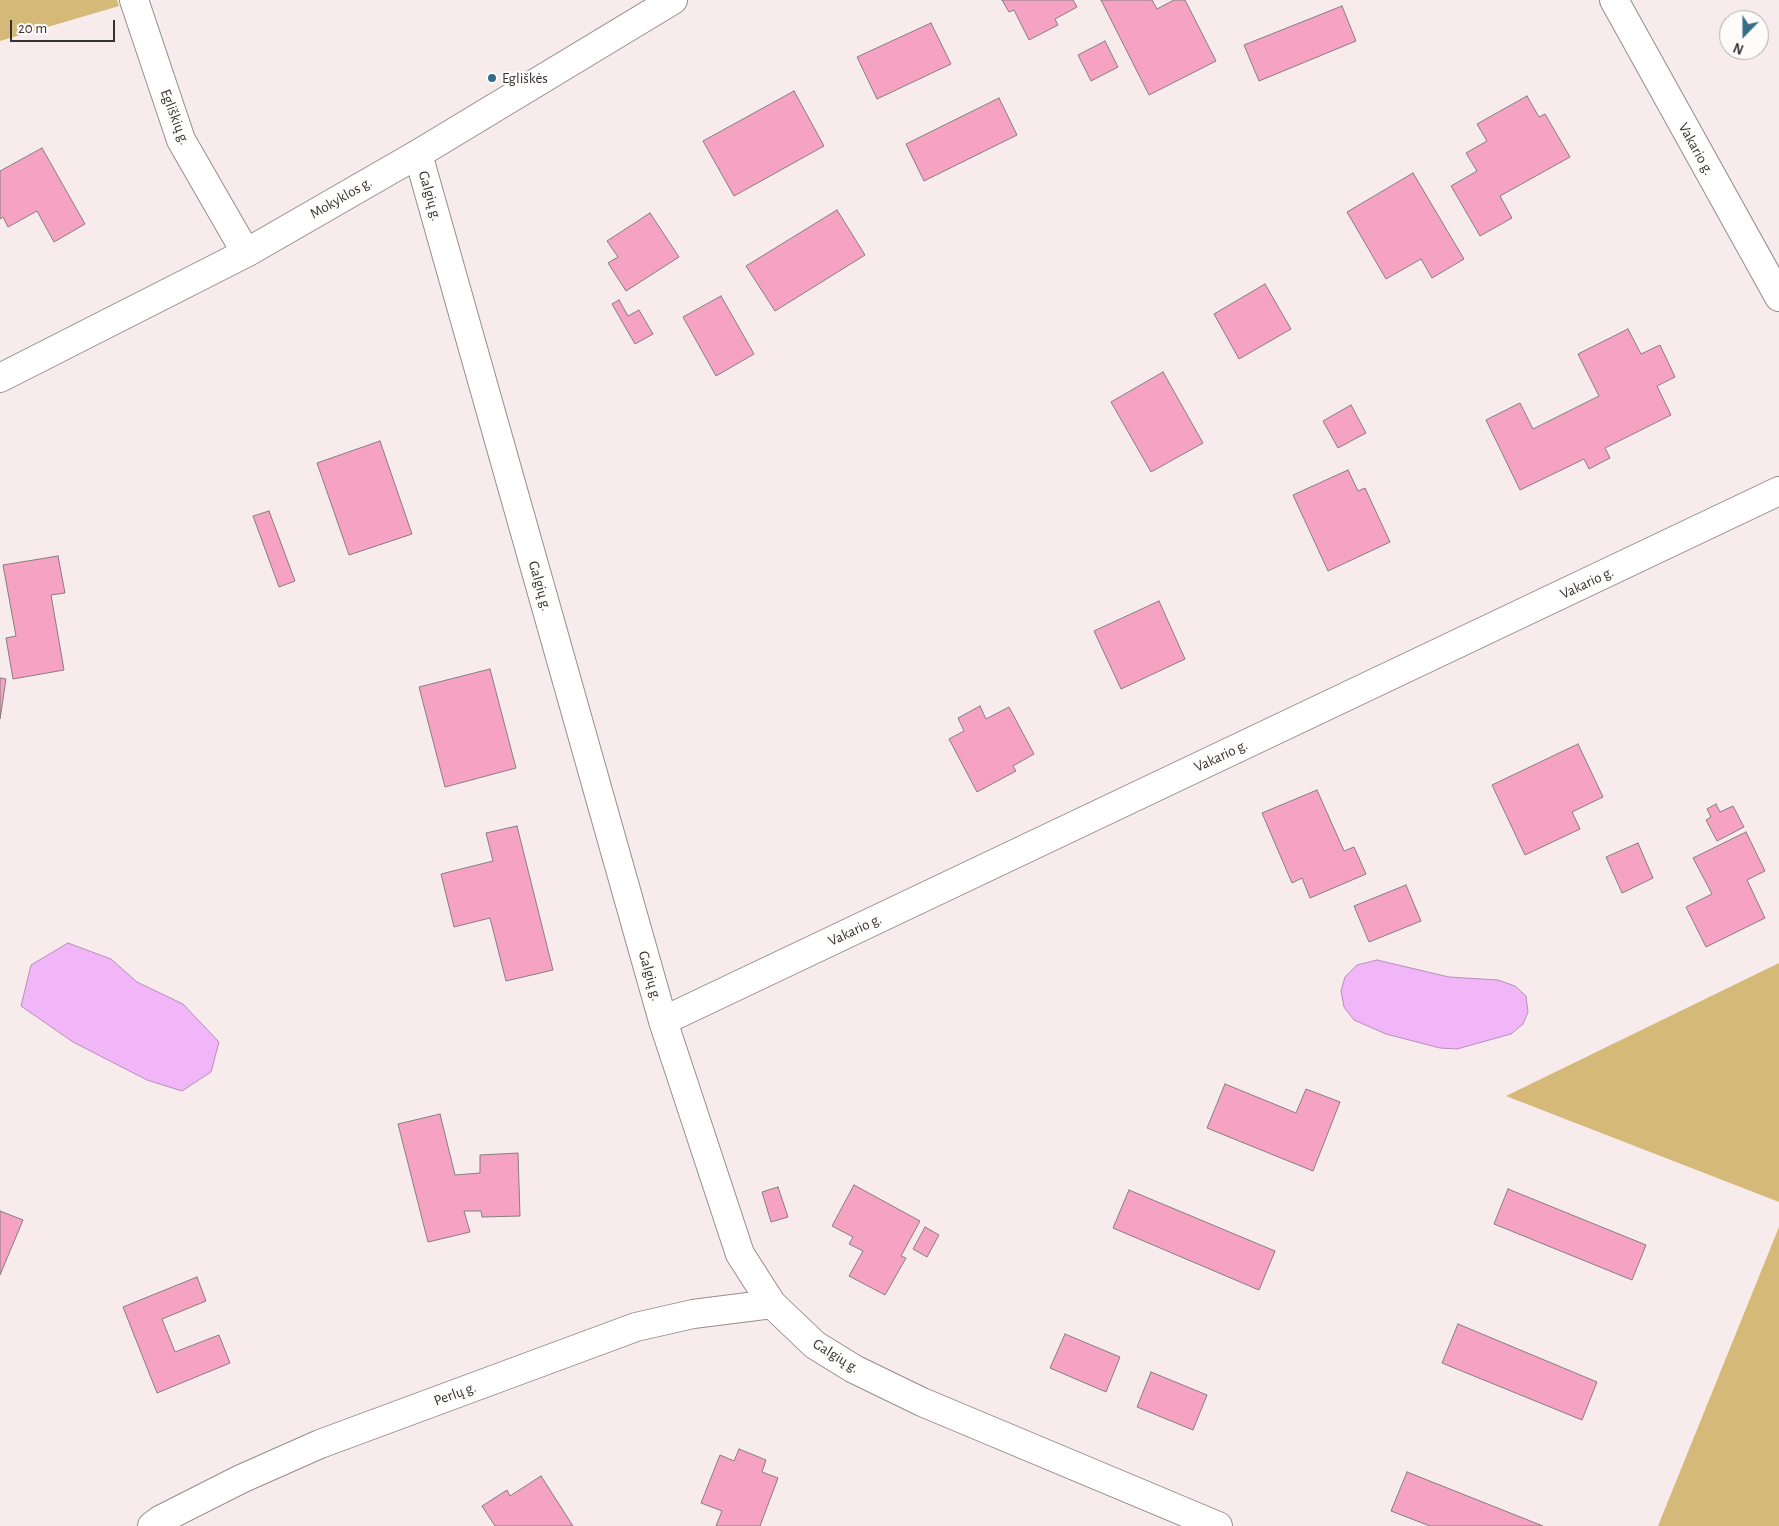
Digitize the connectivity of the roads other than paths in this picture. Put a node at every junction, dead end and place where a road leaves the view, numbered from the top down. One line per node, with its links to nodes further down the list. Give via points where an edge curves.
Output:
1 (134, 0): 5 (street, Egliškių g., via 181,140)
2 (673, 0): 4 (street, Mokyklos g.)
3 (1614, 0): 6 (street, Vakario g.)
4 (418, 154): 5 (street, Mokyklos g.); 9 (street, Galgių g.)
5 (246, 253): 7 (street, Mokyklos g.)
6 (1779, 297)
7 (0, 378)
8 (1779, 491): 9 (street, Vakario g.)
9 (662, 1022): 10 (street, Galgių g., via 740,1254)
10 (772, 1304): 11 (street, Perlų g., via 693,1314 636,1328 320,1444 241,1479); 12 (street, Galgių g., via 815,1345 854,1369 922,1402)
11 (152, 1526)
12 (1218, 1526)

